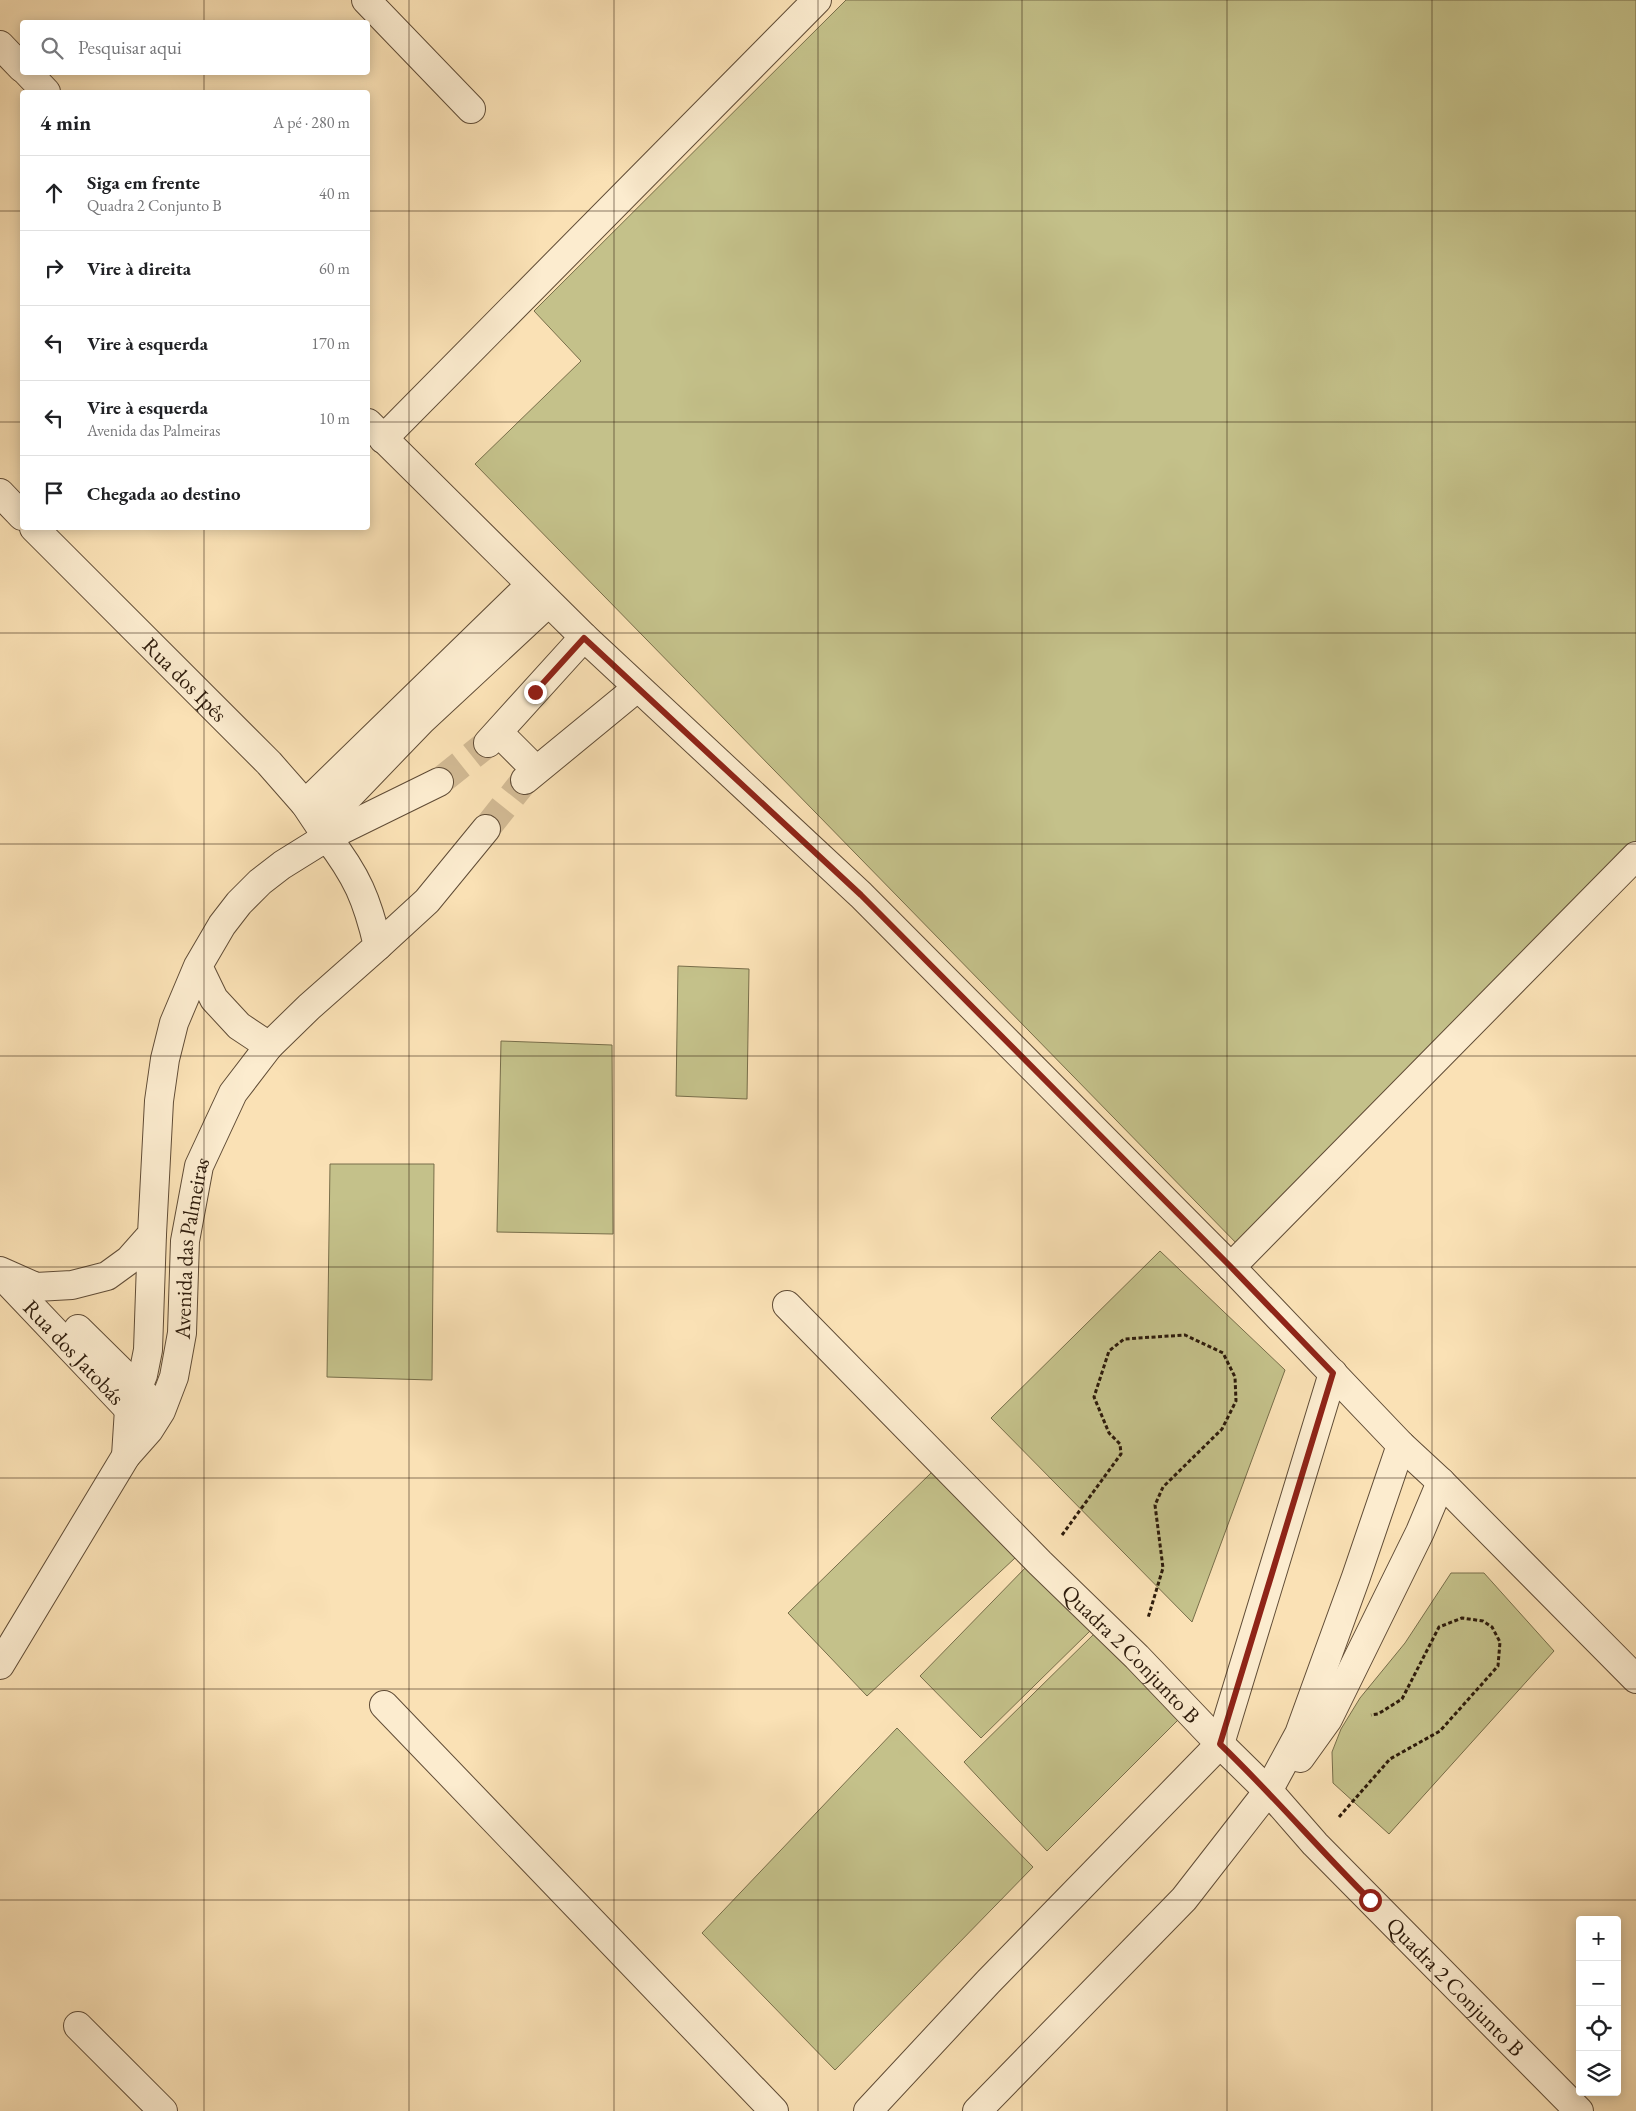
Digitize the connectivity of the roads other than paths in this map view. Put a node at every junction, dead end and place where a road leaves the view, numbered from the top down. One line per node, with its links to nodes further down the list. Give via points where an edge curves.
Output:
1 (366, 0): 7 (street)
2 (817, 0): 8 (street)
3 (0, 45): 4 (street)
4 (20, 66)
5 (30, 75): 6 (street)
6 (44, 90)
7 (471, 109)
8 (375, 431): 12 (street)
9 (0, 493): 10 (street)
10 (20, 514)
11 (36, 530): 16 (street, Rua dos Ipês, via 269,763)
12 (539, 594): 13 (street); 16 (street); 18 (street)
13 (584, 638): 14 (street); 14 (street, via 493,738 531,775)
14 (637, 688): 24 (street, via 861,895)
15 (439, 782): 18 (street, Avenida das Palmeiras)
16 (305, 804): 18 (street, Rua dos Ipês)
17 (486, 829): 20 (street, Avenida das Palmeiras, via 427,900)
18 (323, 832): 20 (street, via 357,880 370,912); 21 (street, Avenida das Palmeiras, via 260,882 240,903)
19 (1636, 856): 24 (street)
20 (378, 946): 22 (street, Avenida das Palmeiras)
21 (198, 966): 22 (street, via 214,999 239,1026); 23 (street, Avenida das Palmeiras, via 174,1023 165,1059 159,1101)
22 (269, 1046): 30 (street, Avenida das Palmeiras, via 233,1093 199,1166 185,1241 182,1332 174,1377)
23 (152, 1234): 26 (street, Avenida das Palmeiras, via 129,1260 107,1276 72,1285); 29 (street, Avenida das Palmeiras, via 148,1350 143,1375)
24 (1231, 1267): 28 (street)
25 (0, 1272): 26 (street, Avenida das Palmeiras); 29 (street, Rua dos Jatobás)
26 (36, 1287): 29 (street, Rua dos Jatobás)
27 (787, 1305): 37 (street, Quadra 2 Conjunto B)
28 (1333, 1373): 31 (street); 37 (street)
29 (133, 1399): 30 (street, Rua dos Jatobás); 32 (street, Avenida das Palmeiras)
30 (155, 1420): 32 (street, Avenida das Palmeiras)
31 (1401, 1445): 33 (street); 38 (street, via 1299,1734)
32 (126, 1456): 34 (street, Avenida das Palmeiras)
33 (1441, 1482): 35 (street); 38 (street, via 1420,1532 1328,1719)
34 (0, 1665)
35 (1636, 1679)
36 (384, 1705): 41 (street)
37 (1220, 1744): 38 (street, Quadra 2 Conjunto B); 42 (street, via 988,1982)
38 (1271, 1794): 43 (street, via 1184,1899); 44 (street, Quadra 2 Conjunto B, via 1315,1844)
39 (78, 2026): 40 (street)
40 (162, 2111)
41 (774, 2111)
42 (868, 2111)
43 (977, 2111)
44 (1579, 2111)

